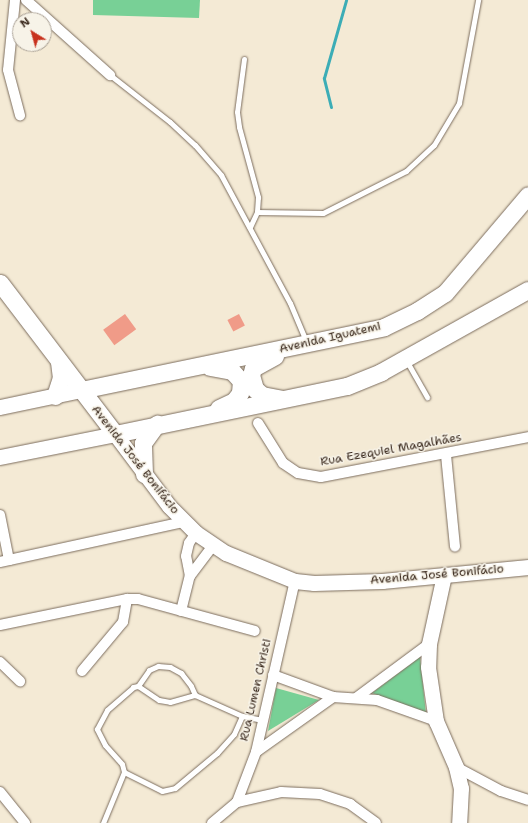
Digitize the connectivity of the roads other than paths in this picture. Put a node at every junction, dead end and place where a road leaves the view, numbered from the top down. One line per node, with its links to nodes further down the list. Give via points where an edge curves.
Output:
1 (15, 0): 6 (street, via 8,70)
2 (26, 0): 5 (street)
3 (478, 0): 8 (lane, via 459,103 434,146 406,171 324,213 298,215)
4 (244, 59): 8 (lane, via 238,112 241,139 258,197)
5 (110, 74): 9 (lane, via 195,145 221,175)
6 (20, 115)
7 (528, 195): 12 (main road, Avenida Iguatemi, via 454,284 434,300 384,327)
8 (257, 212): 9 (lane)
9 (250, 227): 12 (lane, via 290,303)
10 (0, 283): 14 (main road, Avenida José Bonifácio)
11 (528, 290): 13 (main road)
12 (304, 344): 15 (main road, Avenida Iguatemi); 19 (main road, via 253,368 251,375 255,389 262,395)
13 (405, 359): 18 (lane); 19 (main road, via 347,386)
14 (59, 361): 16 (main road, Avenida José Bonifácio); 17 (main road, via 61,378)
15 (199, 366): 16 (main road, Avenida Iguatemi); 21 (main road, via 232,371 239,377 242,387 234,401)
16 (81, 390): 17 (main road); 25 (main road, Avenida José Bonifácio)
17 (55, 396): 20 (main road)
18 (427, 397)
19 (286, 400): 21 (main road)
20 (0, 407)
21 (196, 416): 23 (main road)
22 (258, 423): 28 (street, Rua Ezequiel Magalhães, via 283,463 298,473 321,477)
23 (157, 424): 25 (main road); 30 (main road, via 143,443)
24 (528, 432): 27 (street)
25 (115, 434): 29 (main road); 30 (main road, Avenida José Bonifácio)
26 (528, 437): 27 (street, Rua Ezequiel Magalhães)
27 (515, 440): 28 (street, Rua Ezequiel Magalhães)
28 (446, 455): 35 (street)
29 (0, 457)
30 (144, 474): 32 (main road, Avenida José Bonifácio)
31 (0, 515): 36 (street)
32 (183, 522): 33 (main road, Avenida José Bonifácio); 36 (street)
33 (196, 533): 34 (main road, Avenida José Bonifácio); 39 (street, via 189,543 186,556)
34 (213, 546): 39 (street); 40 (main road, Avenida José Bonifácio)
35 (455, 547)
36 (5, 561)
37 (528, 567): 38 (main road, Avenida José Bonifácio)
38 (444, 575): 40 (main road, Avenida José Bonifácio, via 336,582); 45 (main road)
39 (190, 576): 42 (street)
40 (295, 580): 48 (street, Rua Lumen Christi)
41 (127, 599): 42 (street, via 151,601); 43 (street); 47 (street, via 123,622)
42 (181, 611): 44 (street)
43 (0, 625)
44 (255, 631)
45 (429, 644): 53 (street); 56 (main road, via 428,667)
46 (0, 662): 49 (street)
47 (82, 670)
48 (273, 675): 52 (street); 55 (street, Rua Lumen Christi)
49 (20, 681)
50 (138, 686): 51 (lane, via 160,700 170,702); 51 (lane, via 149,670 158,666 170,667 181,673); 59 (lane, via 133,687 106,710 97,729 105,746 122,764)
51 (195, 695): 54 (lane)
52 (334, 697): 53 (street); 57 (street)
53 (356, 698): 56 (street, via 377,700)
54 (242, 716): 55 (lane); 59 (lane, via 234,734 217,753 175,788 162,791)
55 (263, 720): 57 (street, Rua Lumen Christi)
56 (436, 721): 58 (main road)
57 (256, 752): 60 (street, Rua Lumen Christi)
58 (456, 767): 63 (street, via 501,791); 69 (main road, via 461,788)
59 (124, 772): 66 (lane)
60 (244, 783): 62 (street); 64 (street, Rua Lumen Christi)
61 (0, 792): 65 (street)
62 (254, 798): 64 (street); 68 (street, via 281,792 320,794 350,804)
63 (528, 800)
64 (237, 802): 67 (street)
65 (26, 823)
66 (103, 823)
67 (212, 823)
68 (376, 823)
69 (459, 823)

